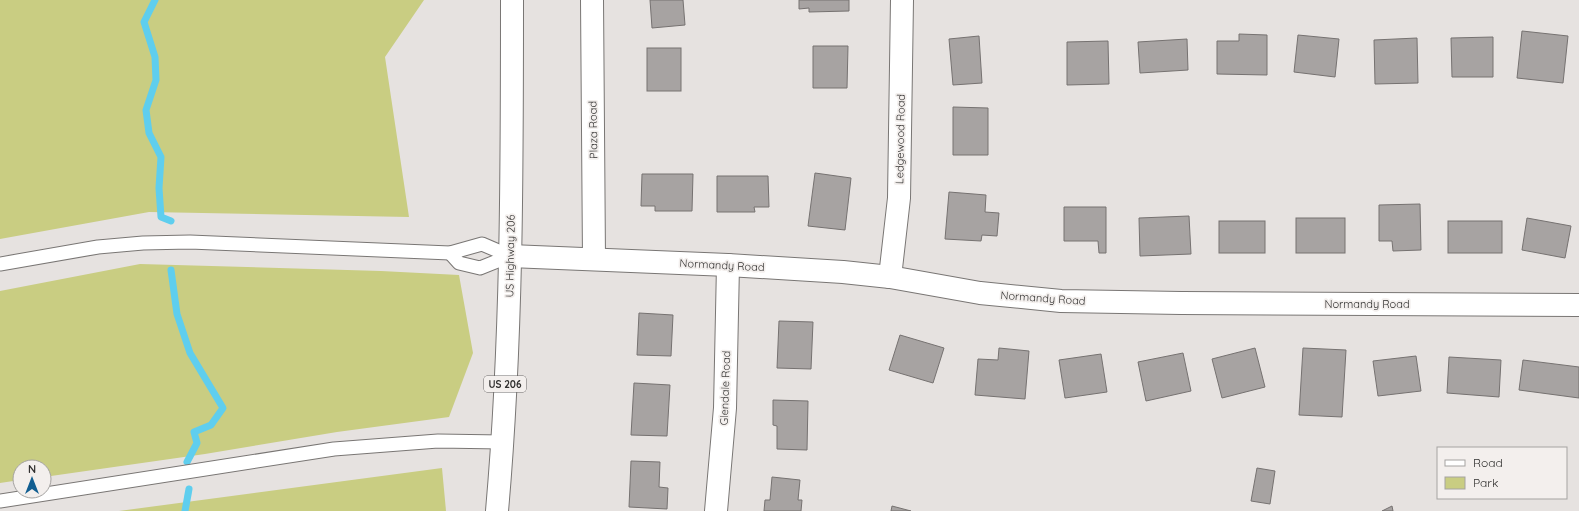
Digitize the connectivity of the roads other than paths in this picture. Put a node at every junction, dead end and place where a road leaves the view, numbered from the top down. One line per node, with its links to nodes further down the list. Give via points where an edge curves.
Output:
1 (512, 0): 5 (main road, US Highway 206 / US 206)
2 (592, 0): 6 (main road, Plaza Road)
3 (902, 0): 9 (main road, Ledgewood Road, via 899,198)
4 (450, 253): 5 (lane, via 482,244); 5 (lane, via 460,263 480,268); 7 (lane, via 190,242 144,243 98,247)
5 (510, 256): 6 (main road, Normandy Road); 11 (main road, US Highway 206 / US 206)
6 (594, 259): 8 (main road, Normandy Road)
7 (0, 264)
8 (728, 265): 9 (main road, Normandy Road); 14 (main road, Glendale Road, via 725,408)
9 (890, 277): 10 (main road, Normandy Road, via 980,293 1061,301)
10 (1579, 305)
11 (502, 442): 12 (lane, via 438,441 334,449); 13 (main road, US Highway 206 / US 206)
12 (0, 501)
13 (497, 511)
14 (716, 511)

